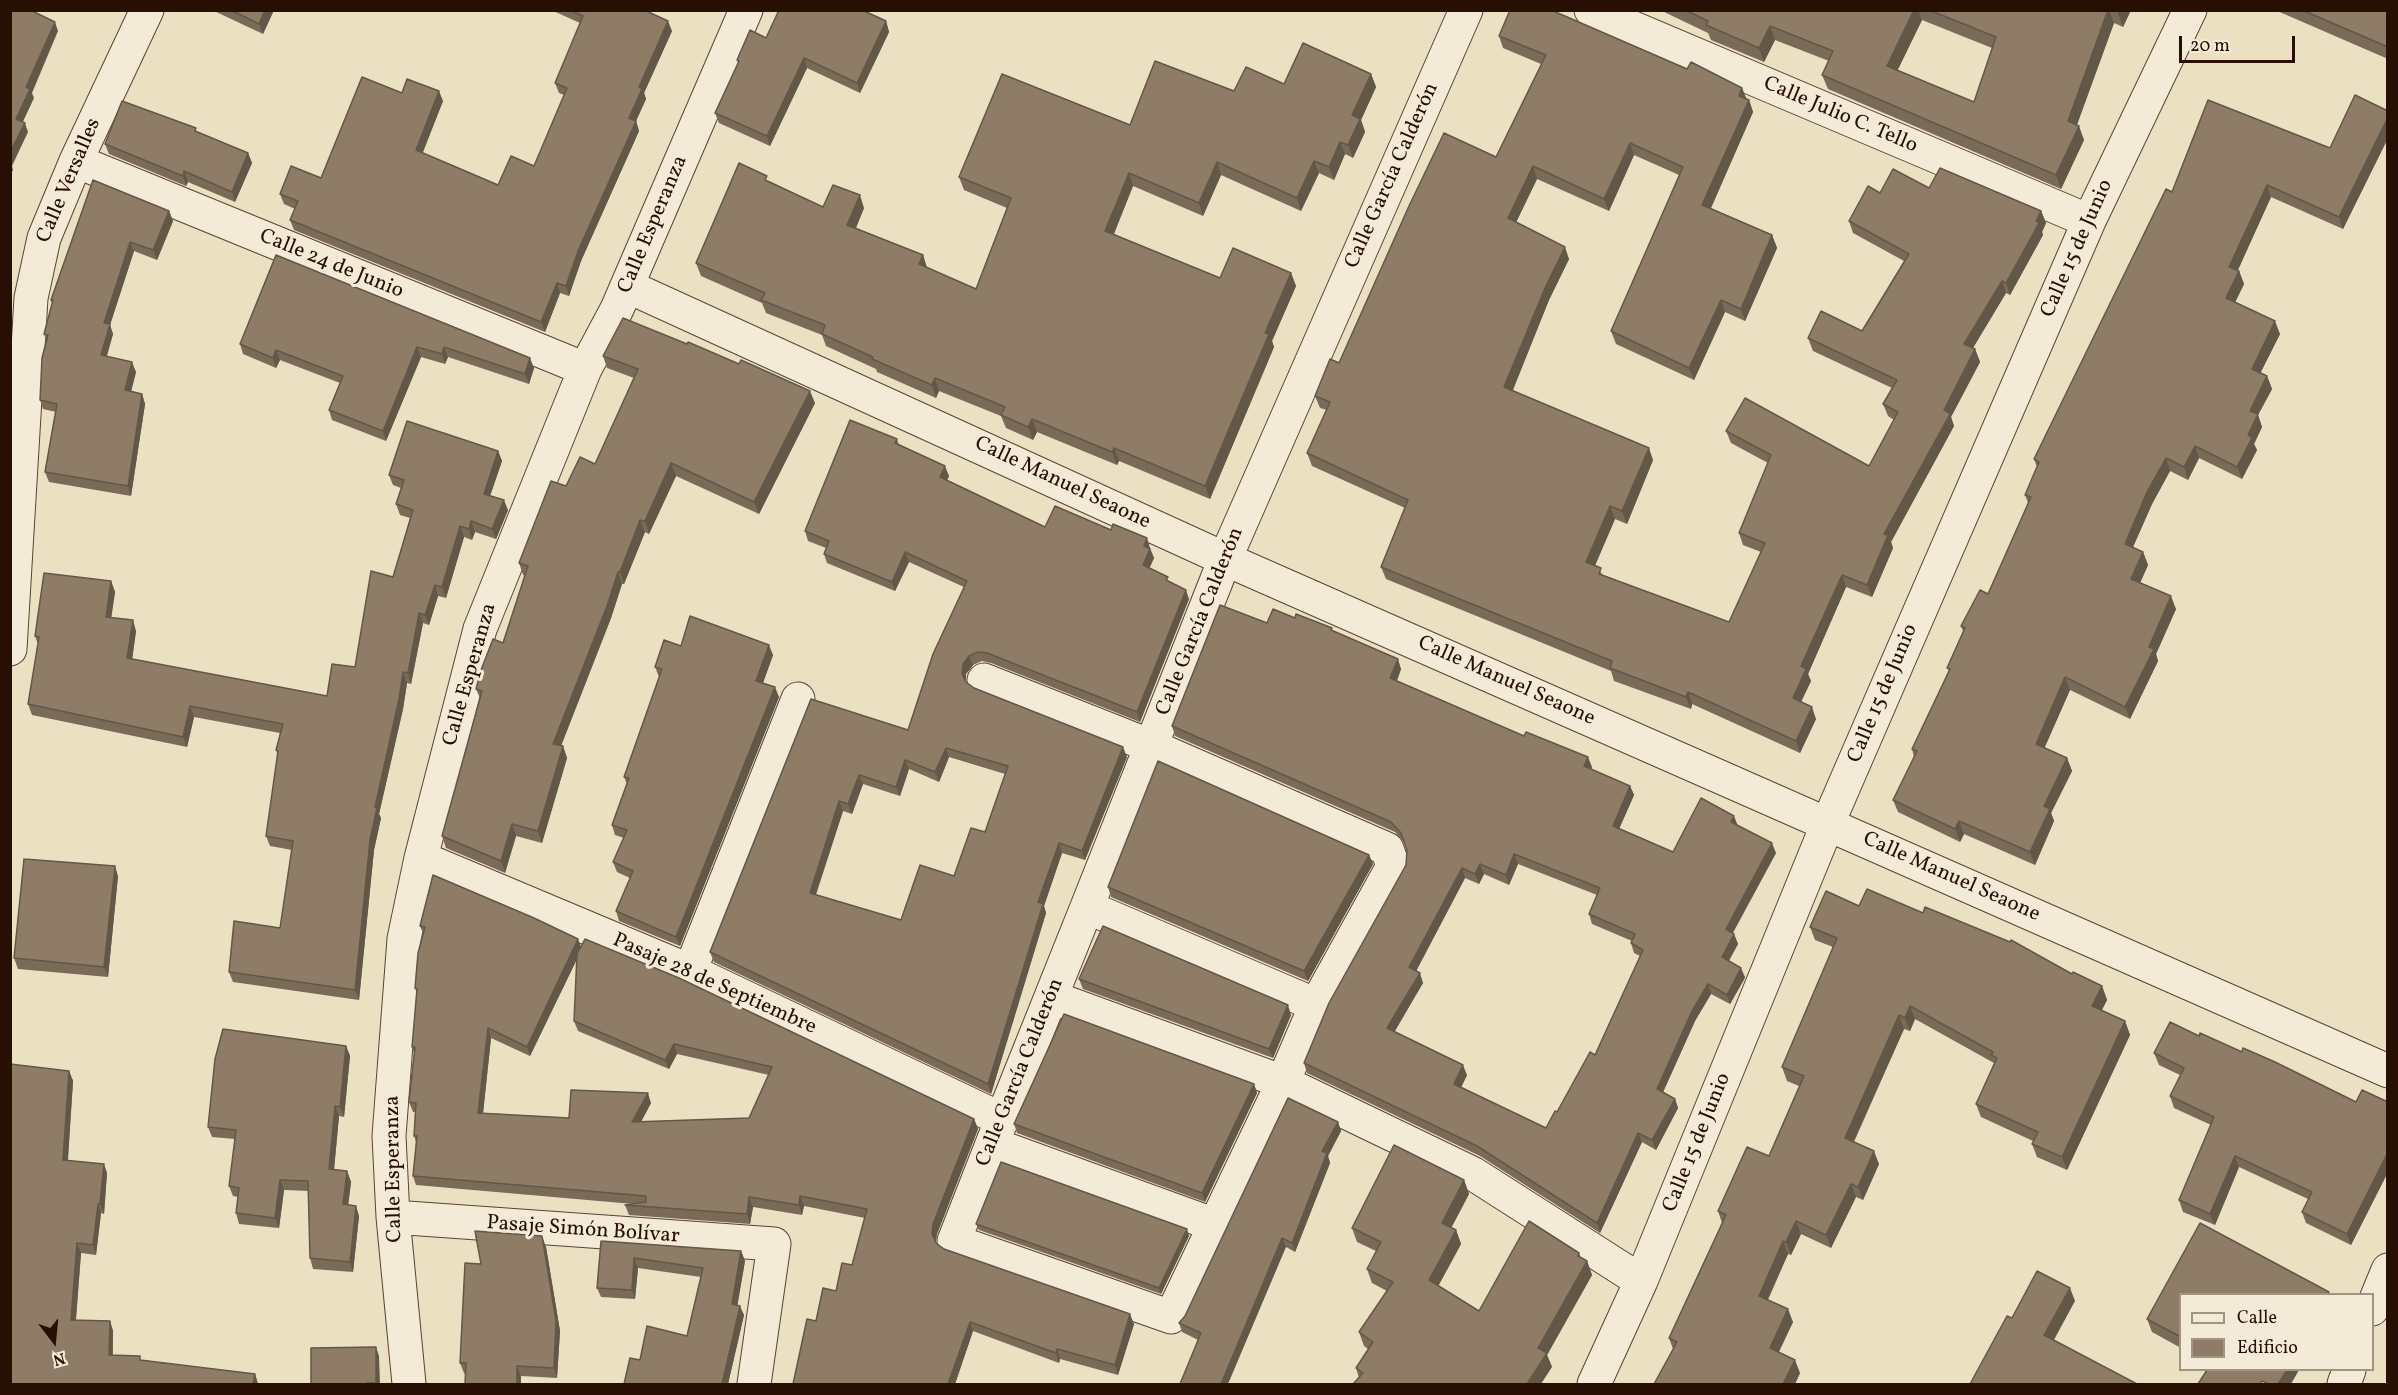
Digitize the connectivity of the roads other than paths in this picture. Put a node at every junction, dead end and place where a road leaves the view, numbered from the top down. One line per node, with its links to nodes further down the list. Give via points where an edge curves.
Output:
1 (147, 10): 6 (street, Calle Versalles)
2 (746, 10): 8 (street, Calle Esperanza)
3 (1466, 10): 10 (street, Calle García Calderón)
4 (1591, 10): 7 (street, Calle Julio C. Tello)
5 (2190, 10): 7 (street, Calle 15 de Junio)
6 (76, 161): 9 (street, Calle 24 de Junio); 11 (street, Calle Versalles, via 44,238 30,298)
7 (2089, 221): 15 (street, Calle 15 de Junio)
8 (627, 286): 9 (street, Calle Esperanza); 10 (street, Calle Manuel Seaone)
9 (585, 369): 16 (street, Calle Esperanza, via 480,629)
10 (1225, 559): 14 (street, Calle García Calderón); 15 (street, Calle Manuel Seaone)
11 (10, 650)
12 (984, 680): 14 (street)
13 (798, 699): 18 (street)
14 (1150, 746): 17 (street, Calle García Calderón); 20 (street, via 1387,849 1393,866)
15 (1828, 824): 21 (street, Calle Manuel Seaone); 27 (street, Calle 15 de Junio)
16 (421, 858): 18 (street, Pasaje 28 de Septiembre); 24 (street, Calle Esperanza, via 404,939 390,1136)
17 (1087, 907): 19 (street, Calle García Calderón); 20 (street)
18 (690, 971): 23 (street, Pasaje 28 de Septiembre)
19 (1051, 997): 22 (street); 23 (street, Calle García Calderón)
20 (1316, 1005): 22 (street)
21 (2388, 1071)
22 (1283, 1082): 25 (street); 27 (street, via 1472,1173)
23 (998, 1132): 25 (street, Pasaje 28 de Septiembre); 25 (street, Calle García Calderón, via 954,1241 1171,1317)
24 (393, 1217): 29 (street, Calle Esperanza); 30 (street, Pasaje Simón Bolívar, via 774,1244)
25 (1215, 1226)
26 (2388, 1270): 28 (street)
27 (1641, 1281): 31 (street, Calle 15 de Junio)
28 (2374, 1306)
29 (409, 1384)
30 (754, 1384)
31 (1594, 1384)

